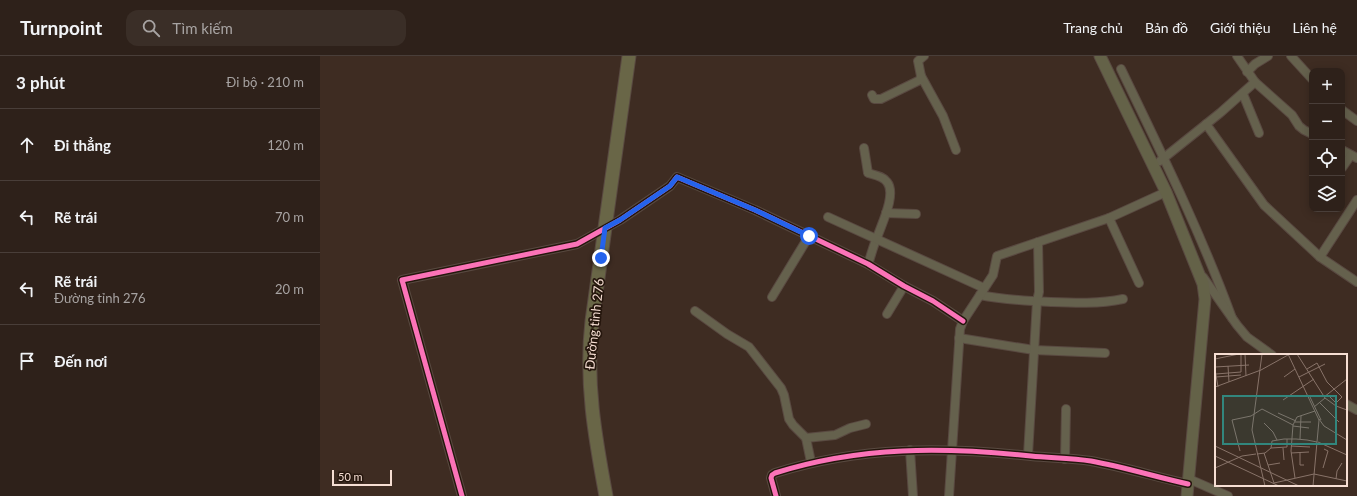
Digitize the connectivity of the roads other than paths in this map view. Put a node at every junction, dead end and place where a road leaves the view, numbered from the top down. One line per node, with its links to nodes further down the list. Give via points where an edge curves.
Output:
1 (629, 56): 32 (main road, Đường tỉnh 276)
2 (924, 56): 9 (street, via 918,61)
3 (1100, 56): 25 (main road)
4 (1236, 56): 8 (street)
5 (1268, 56): 8 (street)
6 (1290, 56): 10 (street)
7 (1121, 68): 23 (street)
8 (1247, 72): 11 (street)
9 (921, 76): 13 (street, via 918,81 881,99 876,99); 20 (street, via 943,116)
10 (1309, 76)
11 (1255, 82): 12 (street); 17 (street, via 1292,115 1299,126)
12 (1243, 94): 16 (street); 18 (street)
13 (872, 95)
14 (1345, 112): 15 (street)
15 (1357, 121)
16 (1206, 124): 23 (street); 36 (street, via 1264,205)
17 (1309, 132)
18 (1259, 133)
19 (864, 148): 28 (street, via 868,173 882,177 888,182 890,198)
20 (956, 150)
21 (1345, 152): 22 (street)
22 (1354, 156): 24 (street)
23 (1164, 158): 25 (street); 48 (street)
24 (1345, 165)
25 (1153, 167): 26 (main road)
26 (1166, 192): 31 (street); 38 (main road)
27 (1357, 200): 36 (street)
28 (886, 213): 29 (street); 34 (street)
29 (916, 214)
30 (828, 217): 34 (street)
31 (1109, 218): 35 (street); 40 (street)
32 (605, 228): 33 (street, via 670,186 677,177); 65 (street, via 570,246 402,280); 66 (main road, Đường tỉnh 276, via 589,368 592,412)
33 (809, 236): 37 (street); 43 (street)
34 (876, 239): 37 (street); 42 (street)
35 (1038, 242): 42 (street, via 997,256 993,275); 45 (street, via 1039,292)
36 (1320, 257): 39 (street)
37 (868, 264): 41 (street)
38 (1198, 272): 48 (street); 64 (main road, via 1204,299)
39 (1357, 282)
40 (1139, 283)
41 (904, 286): 47 (street); 49 (street)
42 (982, 292): 45 (street, via 1009,300); 49 (street)
43 (772, 297)
44 (1123, 299): 45 (street, via 1102,303)
45 (1036, 301): 51 (street)
46 (695, 311): 58 (street, via 749,347 781,388 793,425)
47 (887, 314)
48 (1232, 318): 53 (street, via 1247,337)
49 (963, 321): 50 (street)
50 (959, 338): 51 (street); 60 (street)
51 (1034, 350): 52 (street); 61 (street)
52 (1105, 353)
53 (1271, 354)
54 (1347, 405): 56 (street)
55 (1066, 409): 62 (street)
56 (1357, 410)
57 (866, 424): 58 (street, via 834,435)
58 (806, 438): 63 (street)
59 (910, 450): 60 (street); 63 (street); 68 (street)
60 (953, 450): 61 (street); 69 (street)
61 (1028, 456): 62 (street)
62 (1065, 459): 64 (street, via 1090,461 1155,477)
63 (811, 462): 67 (street, via 772,475)
64 (1189, 482): 70 (main road); 71 (street)
65 (462, 496)
66 (606, 496)
67 (776, 496)
68 (913, 496)
69 (949, 496)
70 (1187, 496)
71 (1228, 496)

